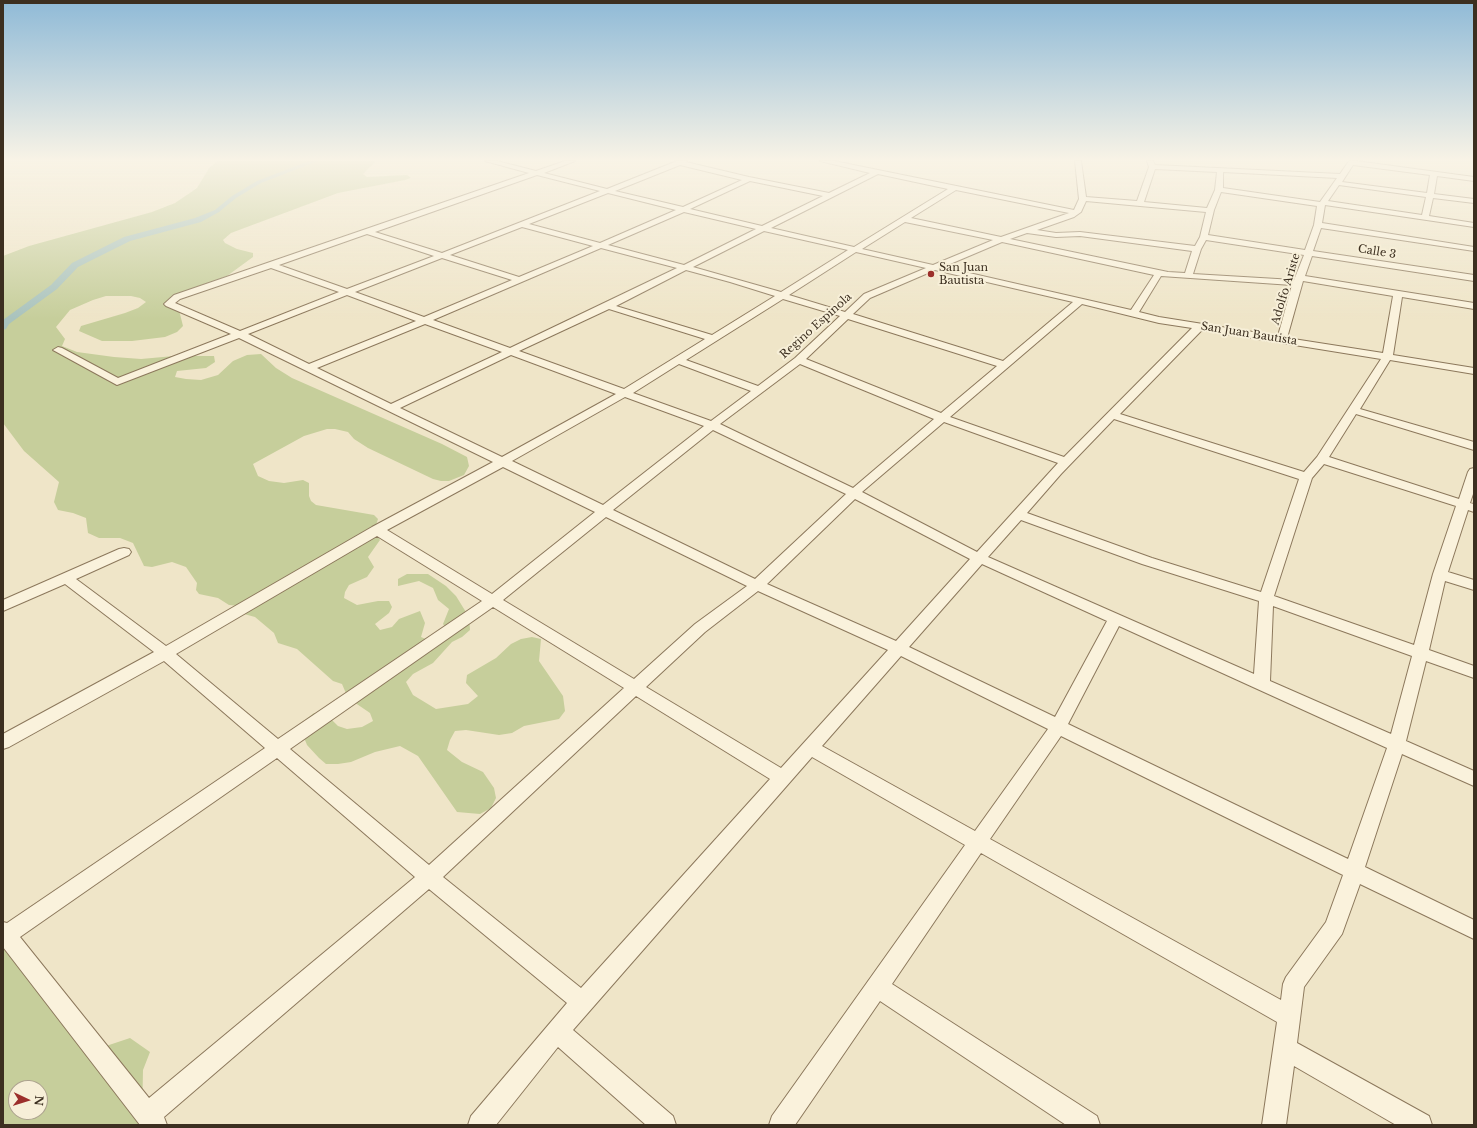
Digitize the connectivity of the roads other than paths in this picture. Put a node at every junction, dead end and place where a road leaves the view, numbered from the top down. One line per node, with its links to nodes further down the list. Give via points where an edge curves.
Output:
1 (421, 214): 19 (street)
2 (552, 214): 14 (street)
3 (674, 214): 22 (street)
4 (698, 214): 17 (street, San Juan Bautista)
5 (792, 214): 17 (street)
6 (913, 214): 13 (street)
7 (1070, 214): 18 (street, Regino Espinola)
8 (1209, 214): 20 (street)
9 (1319, 214): 15 (street, Adolfo Ariste)
10 (1393, 214): 12 (street)
11 (1426, 214): 12 (street)
12 (1425, 218): 16 (street)
13 (904, 219): 21 (street); 25 (street)
14 (523, 225): 22 (street); 27 (street)
15 (1318, 225): 24 (street); 26 (street, Adolfo Ariste)
16 (1474, 225)
17 (762, 229): 25 (street, San Juan Bautista); 29 (street)
18 (1027, 231): 21 (street, Regino Espinola); 23 (street, via 1056,235 1080,234)
19 (368, 232): 27 (street); 28 (street)
20 (1204, 237): 23 (street); 26 (street, Calle 3)
21 (1000, 240): 30 (street, Regino Espinola); 31 (street)
22 (602, 244): 29 (street); 34 (street)
23 (1197, 249): 32 (street)
24 (1474, 249)
25 (856, 250): 30 (street, San Juan Bautista); 37 (street)
26 (1309, 252): 33 (street, Calle 3); 35 (street, Adolfo Ariste)
27 (444, 256): 34 (street); 36 (street)
28 (272, 265): 36 (street); 46 (street, via 177,297 170,304)
29 (685, 267): 37 (street); 40 (street)
30 (933, 268): 39 (street, San Juan Bautista); 42 (street, Regino Espinola, via 867,296)
31 (1159, 273): 32 (street); 43 (street)
32 (1188, 276): 35 (street)
33 (1474, 278)
34 (520, 280): 44 (street)
35 (1298, 281): 38 (street); 48 (street, Adolfo Ariste)
36 (350, 292): 44 (street); 46 (street)
37 (782, 294): 42 (street); 47 (street)
38 (1398, 294): 41 (street); 51 (street)
39 (1080, 301): 43 (street, San Juan Bautista); 54 (street)
40 (608, 306): 47 (street); 50 (street)
41 (1474, 306)
42 (846, 314): 53 (street, Regino Espinola); 54 (street)
43 (1133, 314): 45 (street, San Juan Bautista)
44 (426, 320): 50 (street); 55 (street)
45 (1200, 326): 48 (street, San Juan Bautista); 61 (street)
46 (239, 334): 49 (street, via 117,382); 55 (street)
47 (713, 338): 52 (street)
48 (1282, 340): 51 (street, San Juan Bautista)
49 (58, 350)
50 (511, 351): 58 (street); 59 (street)
51 (1388, 356): 56 (street, San Juan Bautista); 60 (street)
52 (677, 360): 57 (street); 58 (street)
53 (799, 360): 57 (street, Regino Espinola); 62 (street)
54 (1005, 365): 62 (street)
55 (308, 368): 59 (street)
56 (1474, 371)
57 (760, 390): 63 (street, Regino Espinola)
58 (624, 393): 63 (street); 66 (street)
59 (391, 408): 66 (street)
60 (1352, 410): 64 (street); 65 (street)
61 (1112, 415): 67 (street); 69 (street)
62 (942, 418): 67 (street); 70 (street)
63 (712, 425): 70 (street); 72 (street, Regino Espinola)
64 (1474, 446)
65 (1322, 459): 69 (street); 71 (street)
66 (502, 462): 72 (street); 74 (street)
67 (1066, 462): 73 (street)
68 (1474, 472): 71 (street)
69 (1306, 477): 81 (street)
70 (854, 493): 76 (street); 79 (street)
71 (1469, 506): 77 (street)
72 (603, 511): 79 (street); 82 (street, Regino Espinola)
73 (1018, 514): 76 (street); 81 (street, via 1147,561)
74 (377, 530): 82 (street); 86 (street)
75 (124, 552): 78 (street)
76 (979, 558): 84 (street); 85 (street)
77 (1440, 574): 80 (street); 87 (street)
78 (66, 578): 83 (street); 86 (street)
79 (757, 585): 85 (street); 90 (street, via 700,628)
80 (1474, 585)
81 (1266, 598): 87 (street); 89 (street)
82 (492, 600): 90 (street); 94 (street, Regino Espinola)
83 (3, 606)
84 (1115, 619): 89 (street); 91 (street)
85 (898, 648): 91 (street); 95 (street)
86 (165, 653): 92 (street); 94 (street)
87 (1421, 653): 88 (street); 93 (street)
88 (1474, 672)
89 (1262, 685): 93 (street)
90 (635, 688): 96 (street); 100 (street)
91 (1058, 727): 98 (street); 99 (street)
92 (3, 742)
93 (1397, 744): 97 (street); 99 (street)
94 (277, 748): 100 (street); 102 (street, Regino Espinola)
95 (810, 748): 96 (street); 98 (street)
96 (783, 778): 104 (street)
97 (1474, 779)
98 (978, 842): 103 (street); 105 (street)
99 (1354, 872): 101 (street); 105 (street, via 1335,927 1294,984)
100 (428, 877): 104 (street); 108 (street)
101 (1474, 930)
102 (5, 933): 108 (street)
103 (877, 987): 111 (street); 112 (street)
104 (582, 1002): 106 (street)
105 (1290, 1017): 107 (street)
106 (557, 1031): 109 (street); 110 (street)
107 (1286, 1049): 113 (street); 114 (street)
108 (151, 1120)
109 (480, 1125)
110 (664, 1125)
111 (781, 1125)
112 (1088, 1125)
113 (1274, 1125)
114 (1420, 1125)

